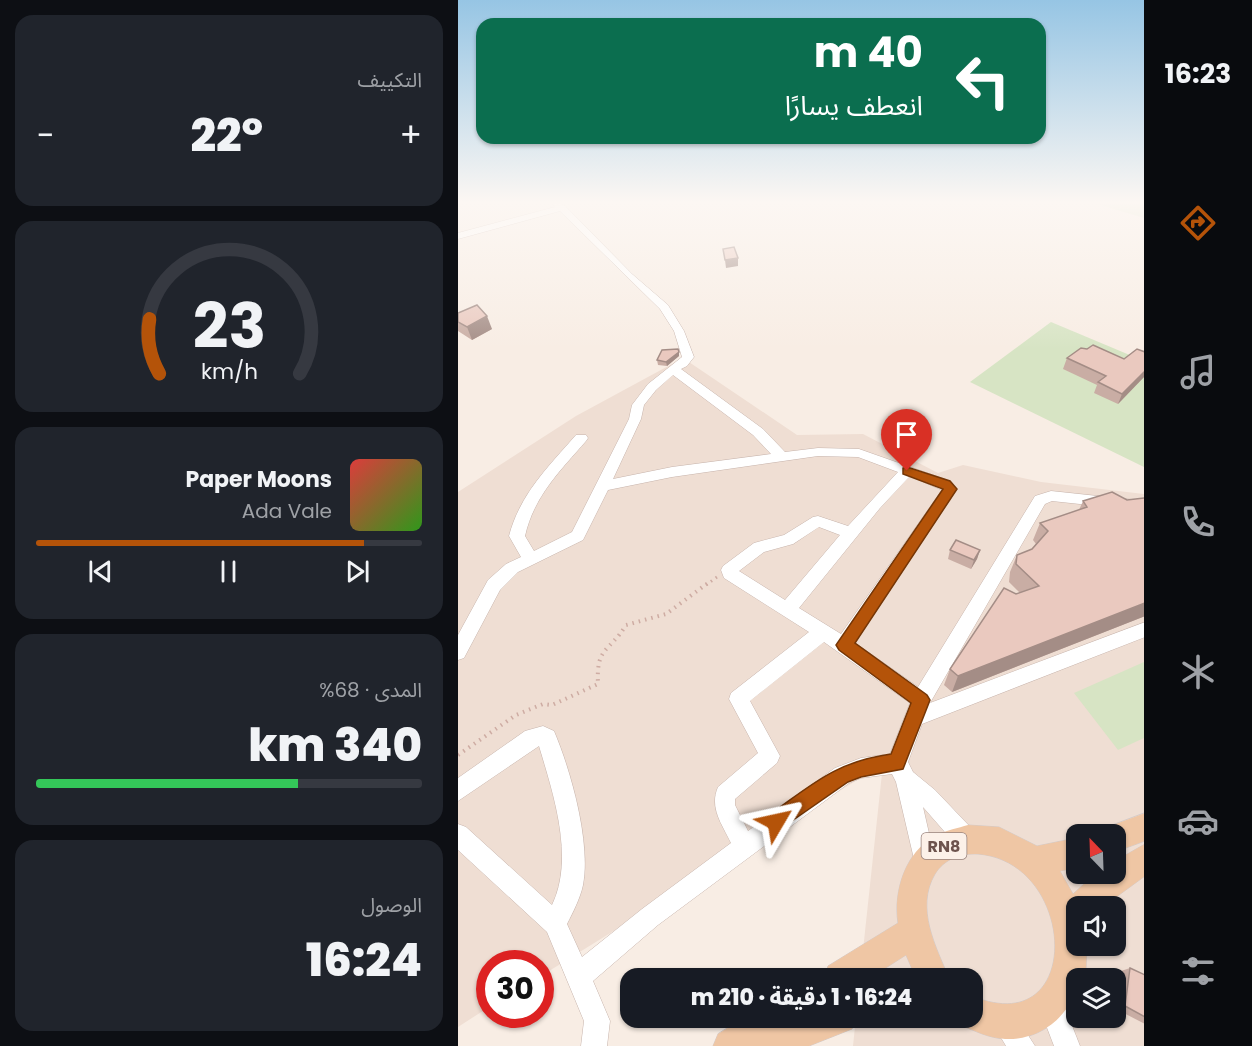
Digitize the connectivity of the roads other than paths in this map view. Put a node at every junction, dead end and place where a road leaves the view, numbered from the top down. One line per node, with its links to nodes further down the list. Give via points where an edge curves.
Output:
1 (608, 252): 2 (street, via 664,307 679,331 688,357)
2 (673, 369): 4 (street, via 758,432); 6 (street, via 638,405)
3 (581, 438): 9 (street, via 541,481 524,510 517,536)
4 (780, 455): 5 (street, via 859,453); 6 (street)
5 (907, 471): 8 (street); 13 (street, via 946,484 950,489)
6 (603, 486): 9 (street, via 583,531)
7 (1145, 506): 15 (street, via 1051,496 1040,500)
8 (850, 533): 10 (street); 10 (street, via 818,521 788,540 759,547 729,570)
9 (530, 558): 14 (street, via 494,585)
10 (787, 609): 12 (street)
11 (1145, 629): 16 (street)
12 (823, 632): 13 (street); 23 (street, via 738,699 770,756 725,794 724,806)
13 (844, 645): 15 (street)
14 (458, 652)
15 (921, 700): 16 (street)
16 (914, 718): 17 (street)
17 (901, 771): 22 (street); 23 (street, via 861,768 842,776); 27 (street)
18 (458, 791): 30 (street, via 533,738 547,738 571,851 572,883)
19 (1145, 827): 20 (main road)
20 (1126, 834)
21 (458, 835): 30 (street)
22 (966, 839): 26 (main road, RN8, via 1000,842); 27 (main road, RN8, via 943,847)
23 (743, 846): 35 (street)
24 (1066, 855): 26 (main road)
25 (1145, 858): 28 (main road)
26 (1033, 862): 29 (main road, RN8)
27 (925, 864): 31 (main road, RN8, via 914,890)
28 (1093, 896)
29 (1066, 902)
30 (555, 924): 35 (street)
31 (913, 932): 33 (main road); 34 (main road, RN8)
32 (1071, 956): 36 (main road, RN8, via 1062,988)
33 (856, 968)
34 (927, 968)
35 (579, 976): 41 (street, via 597,1022)
36 (1051, 1004): 40 (main road); 44 (street)
37 (983, 1019): 40 (main road)
38 (759, 1028): 42 (main road)
39 (811, 1028): 43 (main road)
40 (1013, 1034)
41 (594, 1046)
42 (730, 1046)
43 (764, 1046)
44 (1067, 1046)

